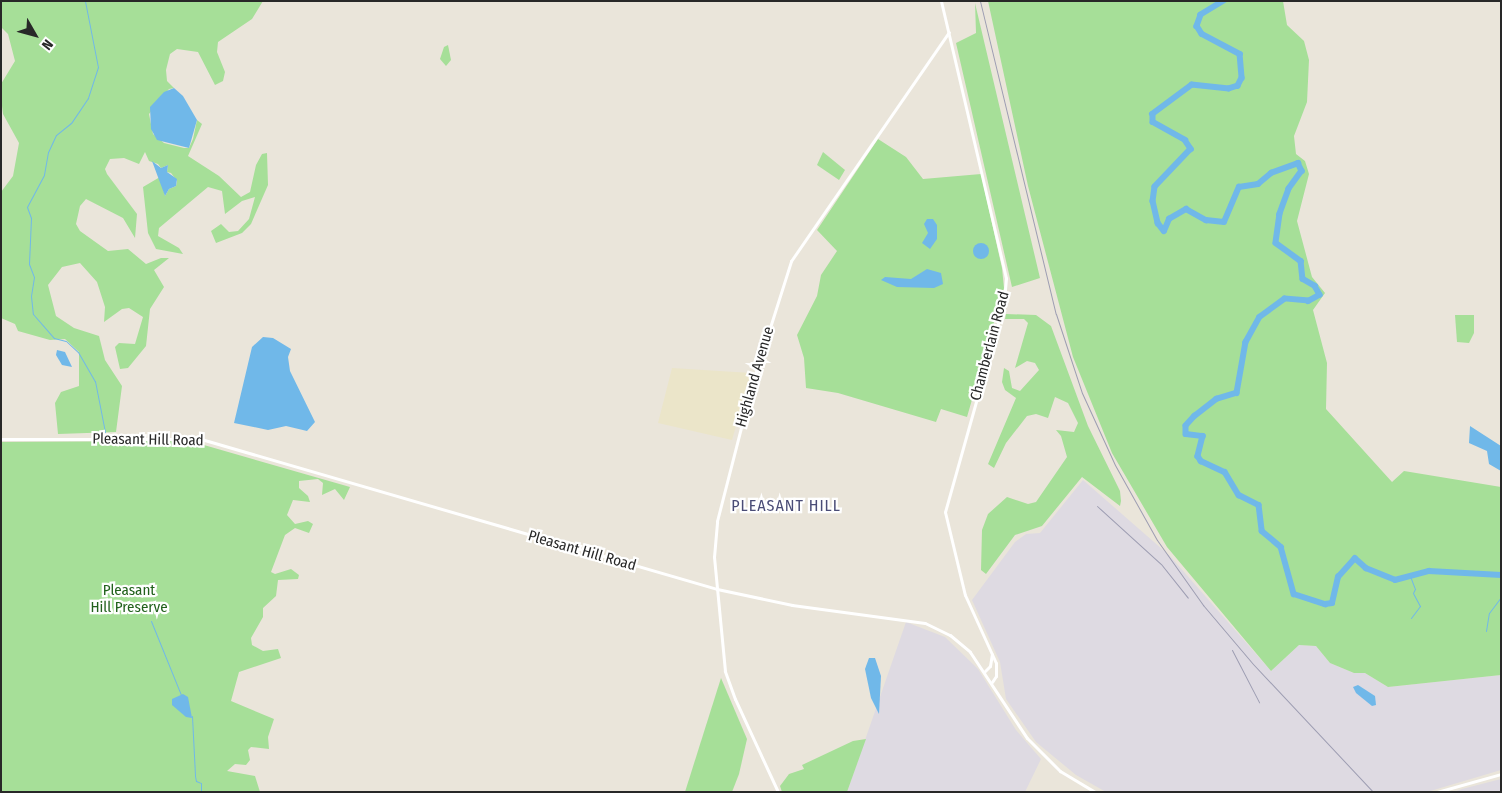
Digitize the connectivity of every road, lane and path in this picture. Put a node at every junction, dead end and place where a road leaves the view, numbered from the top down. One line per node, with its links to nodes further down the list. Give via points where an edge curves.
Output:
1 (942, 1): 2 (street)
2 (949, 32): 4 (street, Highland Avenue, via 789,265 753,381 717,521 714,544); 5 (street, Chamberlain Road, via 1006,278 1003,307 945,512 965,595)
3 (1, 439): 4 (street, Pleasant Hill Road, via 201,439)
4 (717, 589): 6 (street, Pleasant Hill Road, via 792,605 925,623 957,640); 9 (street, Highland Avenue, via 727,678)
5 (992, 654): 6 (street, via 990,666); 7 (street, Chamberlain Road, via 996,672)
6 (985, 670): 7 (street, Pleasant Hill Road)
7 (992, 682): 10 (street, Pleasant Hill Road, via 1020,729 1036,748 1064,774)
8 (1501, 774): 11 (street)
9 (778, 792)
10 (1095, 792)
11 (1437, 792)

